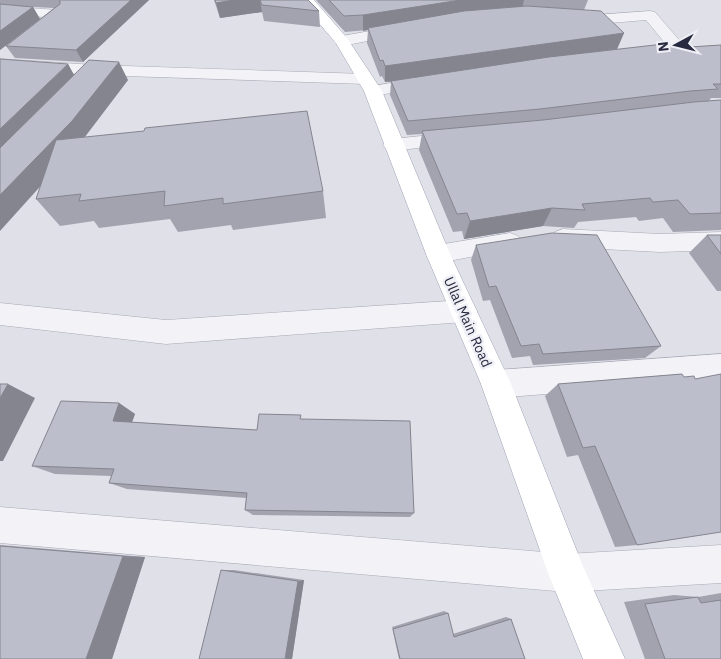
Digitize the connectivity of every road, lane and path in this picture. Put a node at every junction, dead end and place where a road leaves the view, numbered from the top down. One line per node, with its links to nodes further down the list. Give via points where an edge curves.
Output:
1 (306, 0): 7 (main road, Ullal Main Road)
2 (637, 0): 4 (street)
3 (0, 10): 9 (street, via 58,14)
4 (650, 15): 5 (street, via 586,21); 8 (street)
5 (559, 19)
6 (422, 27): 7 (street)
7 (342, 41): 14 (main road, Ullal Main Road)
8 (680, 51)
9 (0, 60)
10 (0, 64): 11 (street)
11 (96, 70): 13 (street); 14 (street)
12 (439, 80): 14 (street)
13 (82, 84)
14 (369, 85): 16 (main road, Ullal Main Road)
15 (478, 136): 16 (street)
16 (393, 145): 18 (main road, Ullal Main Road)
17 (721, 241): 18 (street, via 660,243 539,237)
18 (438, 254): 19 (main road, Ullal Main Road)
19 (464, 310): 20 (street, via 166,332); 22 (main road, Ullal Main Road)
20 (0, 314)
21 (721, 367): 22 (street)
22 (496, 384): 25 (main road, Ullal Main Road)
23 (0, 525): 25 (street)
24 (721, 564): 25 (street)
25 (568, 573): 26 (main road, Ullal Main Road)
26 (604, 659)

